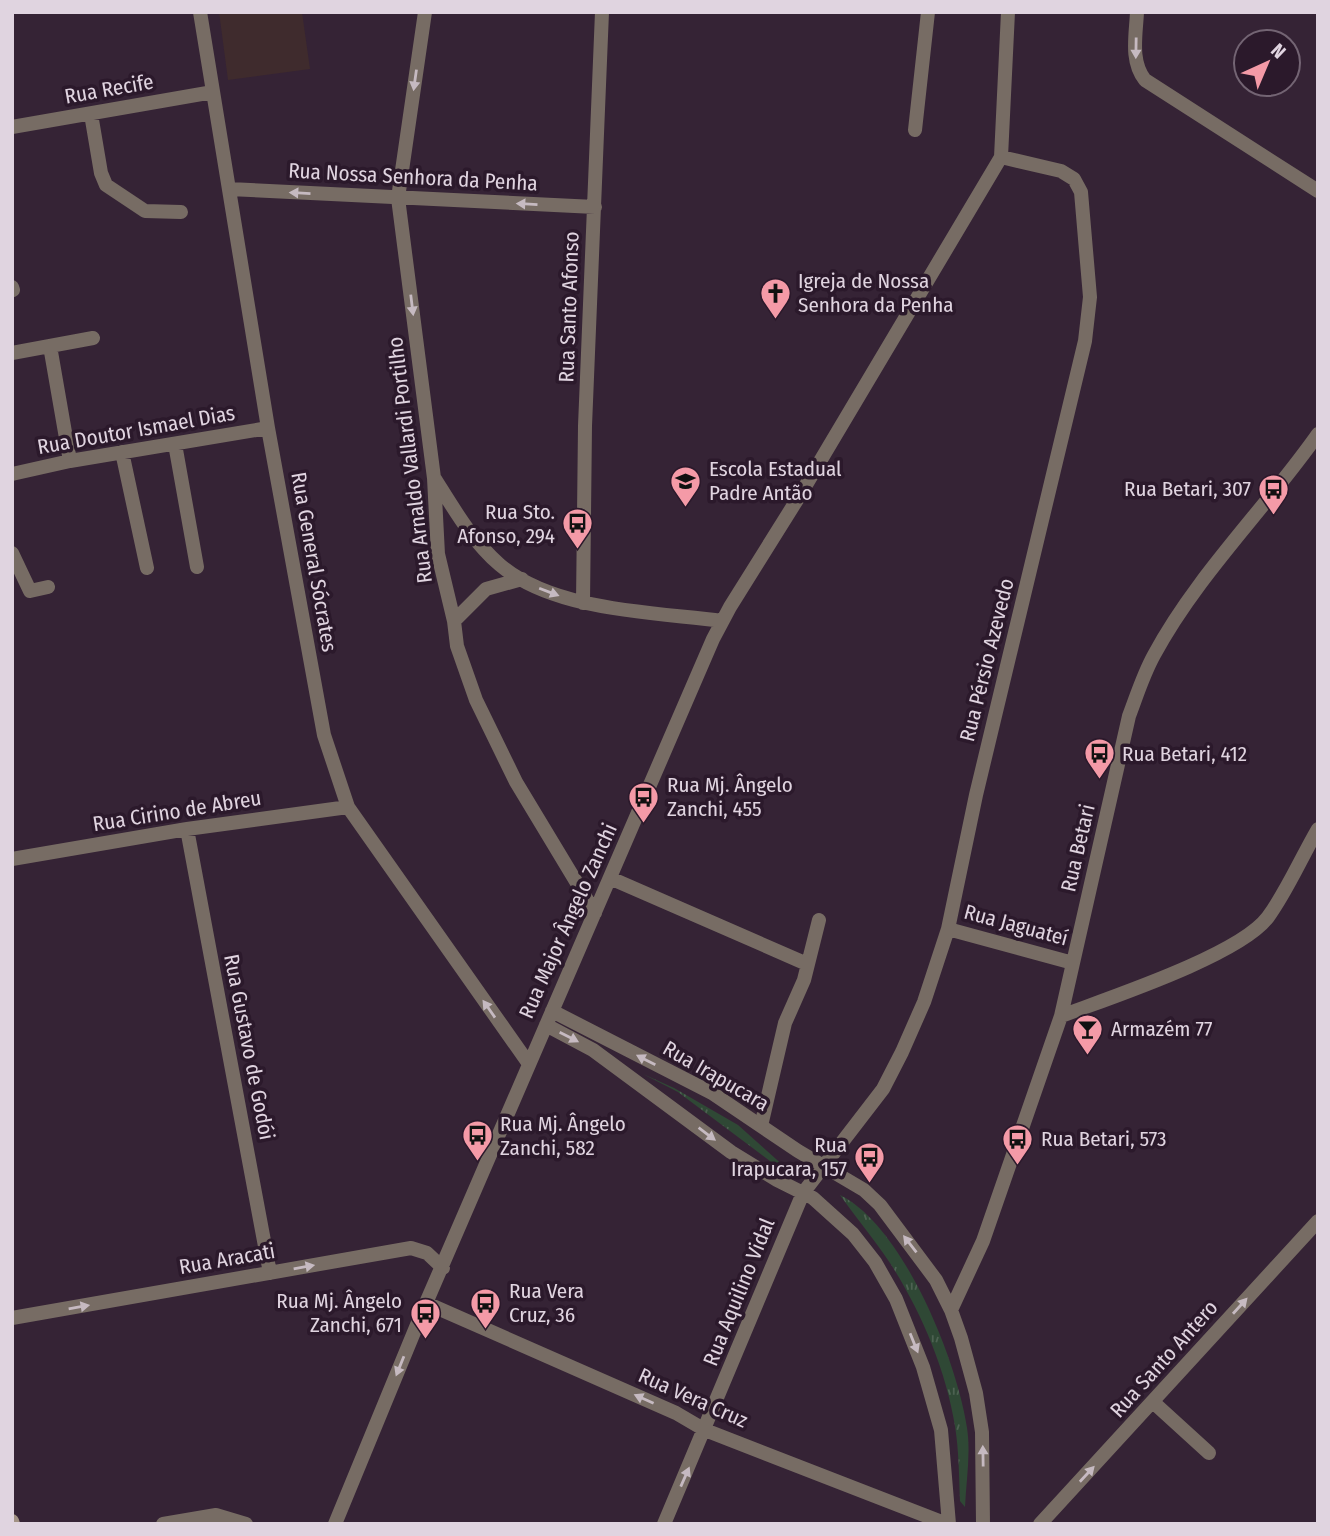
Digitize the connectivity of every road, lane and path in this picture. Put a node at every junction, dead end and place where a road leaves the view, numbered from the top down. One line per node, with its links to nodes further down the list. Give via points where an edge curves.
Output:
1 (200, 12): 7 (street, Rua General Sócrates)
2 (425, 12): 14 (street, Rua Arnaldo Vallardi Portilho, one-way to 14)
3 (602, 12): 15 (street, Rua Santo Afonso)
4 (928, 12): 10 (street)
5 (1008, 12): 11 (street, Rua Major Ângelo Zanchi)
6 (1137, 12): 13 (street, one-way to 13, via 1135,58 1144,80)
7 (213, 92): 8 (street, Rua Recife); 12 (street, Rua General Sócrates)
8 (92, 114): 9 (street, Rua Recife); 16 (street, via 106,185 145,211)
9 (12, 127)
10 (915, 130)
11 (1001, 157): 34 (street, Rua Major Ângelo Zanchi); 42 (street, Rua Pérsio Azevedo, via 1061,171 1074,179 1081,192 1090,297 1085,341)
12 (229, 189): 14 (street, Rua Nossa Senhora da Penha, one-way to 12); 20 (street, Rua General Sócrates)
13 (1318, 191)
14 (398, 198): 15 (street, Rua Nossa Senhora da Penha, one-way to 14); 26 (street, Rua Arnaldo Vallardi Portilho, one-way to 26)
15 (595, 208): 32 (street, Rua Santo Afonso)
16 (181, 212)
17 (93, 338): 18 (street)
18 (50, 346): 19 (street); 24 (street)
19 (12, 353)
20 (268, 428): 22 (street, Rua Doutor Ismael Dias); 35 (street, Rua General Sócrates, via 324,735)
21 (1318, 434): 43 (street, Rua Betari, via 1182,609 1141,681)
22 (175, 444): 23 (street, Rua Doutor Ismael Dias); 28 (street)
23 (122, 452): 24 (street, Rua Doutor Ismael Dias); 29 (street)
24 (70, 461): 25 (street, Rua Doutor Ismael Dias)
25 (12, 474)
26 (434, 478): 30 (street, via 471,535 501,566); 33 (street, Rua Arnaldo Vallardi Portilho, via 438,554)
27 (12, 553): 31 (street, via 30,591)
28 (197, 567)
29 (147, 568)
30 (522, 579): 32 (street, one-way to 32, via 546,593); 33 (street, via 486,589)
31 (48, 587)
32 (583, 603): 34 (street)
33 (454, 621): 40 (street, Rua Arnaldo Vallardi Portilho, via 457,646 476,700 516,782)
34 (722, 621): 39 (street, Rua Major Ângelo Zanchi)
35 (348, 807): 36 (street, Rua Cirino de Abreu); 48 (street, Rua General Sócrates, one-way to 35)
36 (187, 829): 38 (street, Rua Cirino de Abreu); 54 (street, Rua Gustavo de Godói)
37 (1318, 829): 46 (street, via 1267,919 1250,935 1174,973)
38 (12, 859)
39 (610, 878): 40 (street, Rua Major Ângelo Zanchi); 44 (street)
40 (595, 913): 45 (street, Rua Major Ângelo Zanchi)
41 (819, 920): 44 (street)
42 (948, 929): 43 (street, Rua Jaguateí); 50 (street, Rua Pérsio Azevedo, via 924,1002 883,1089)
43 (1073, 963): 46 (street, Rua Betari)
44 (807, 964): 49 (street, via 785,1023)
45 (552, 1011): 47 (street, Rua Major Ângelo Zanchi); 49 (street, Rua Irapucara, one-way to 45, via 712,1093)
46 (1061, 1016): 56 (street, Rua Betari, via 983,1241)
47 (546, 1025): 48 (street, Rua Major Ângelo Zanchi); 51 (street, one-way to 51, via 593,1049 731,1152)
48 (528, 1064): 53 (street, Rua Major Ângelo Zanchi)
49 (761, 1126): 50 (street, Rua Irapucara)
50 (824, 1167): 51 (street, Rua Pérsio Azevedo); 56 (street, Rua Irapucara, one-way to 50, via 921,1257 880,1205)
51 (803, 1193): 59 (street, Rua Aquilino Vidal); 67 (street, one-way to 67, via 853,1234 896,1299 941,1430)
52 (1318, 1221): 58 (street, Rua Santo Antero, one-way to 52)
53 (443, 1268): 54 (street, Rua Aracati, one-way to 53, via 411,1248 427,1253); 55 (street, Rua Major Ângelo Zanchi)
54 (270, 1273): 57 (street, Rua Aracati, one-way to 54)
55 (426, 1303): 59 (street, Rua Vera Cruz, one-way to 55); 65 (street, Rua Major Ângelo Zanchi, one-way to 65)
56 (951, 1310): 68 (street, Rua Irapucara, one-way to 56, via 982,1432 976,1393)
57 (12, 1318)
58 (1153, 1402): 60 (street); 69 (street, Rua Santo Antero, one-way to 58)
59 (705, 1430): 61 (street, Rua Vera Cruz); 66 (street, Rua Aquilino Vidal, one-way to 59)
60 (1209, 1453)
61 (914, 1518): 67 (street, Rua Vera Cruz)
62 (206, 1519): 63 (street); 64 (street, via 228,1517)
63 (163, 1524)
64 (246, 1524)
65 (335, 1524)
66 (664, 1524)
67 (948, 1524)
68 (983, 1524)
69 (1040, 1524)

